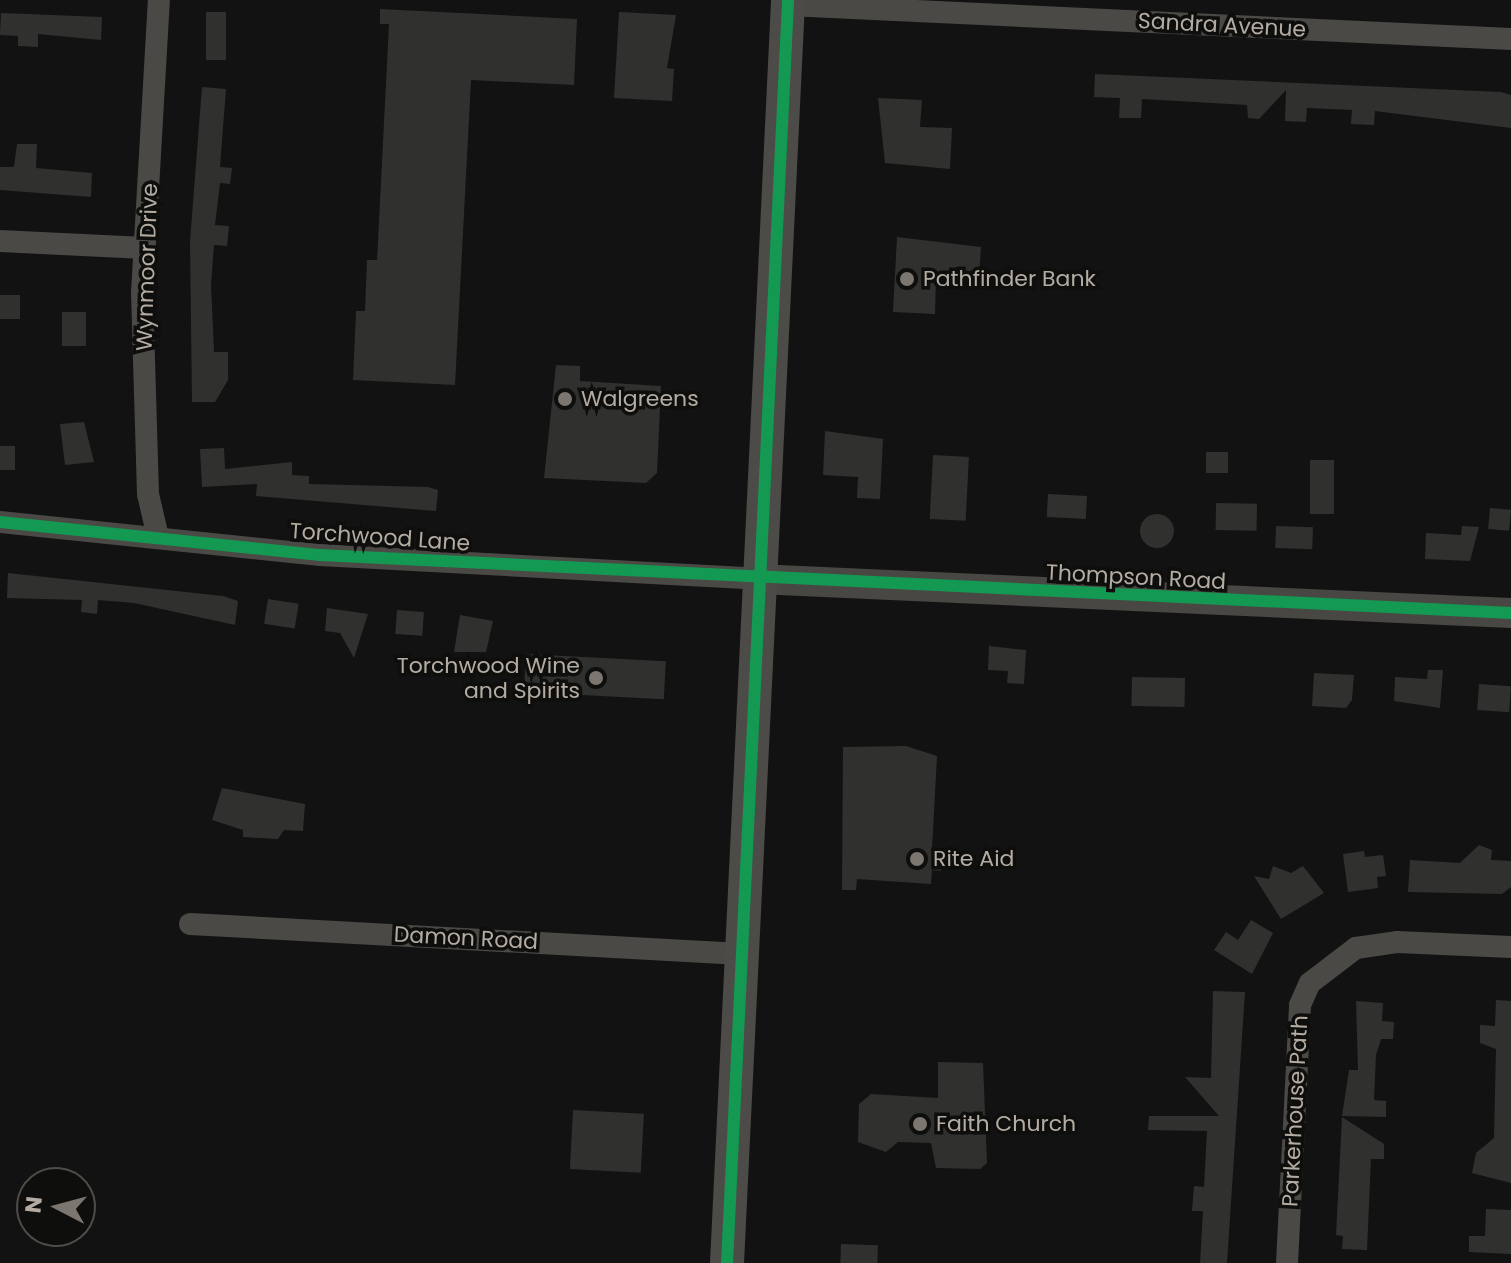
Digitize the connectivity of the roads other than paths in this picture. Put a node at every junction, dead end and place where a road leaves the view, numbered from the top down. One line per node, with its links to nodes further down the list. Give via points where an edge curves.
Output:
1 (159, 0): 5 (street, Wynmoor Drive)
2 (788, 2): 3 (street, Sandra Avenue); 8 (main road)
3 (1511, 39)
4 (0, 241): 5 (street)
5 (145, 248): 7 (street, Wynmoor Drive, via 148,494)
6 (0, 522): 7 (street, Torchwood Lane)
7 (157, 533): 8 (street, Torchwood Lane, via 320,555)
8 (758, 579): 9 (street, Thompson Road); 12 (main road)
9 (1511, 613)
10 (190, 924): 12 (street, Damon Road)
11 (1511, 947): 14 (street, Parkerhouse Path, via 1397,942 1356,948 1310,983 1300,1005)
12 (741, 954): 13 (main road)
13 (727, 1263)
14 (1287, 1263)

